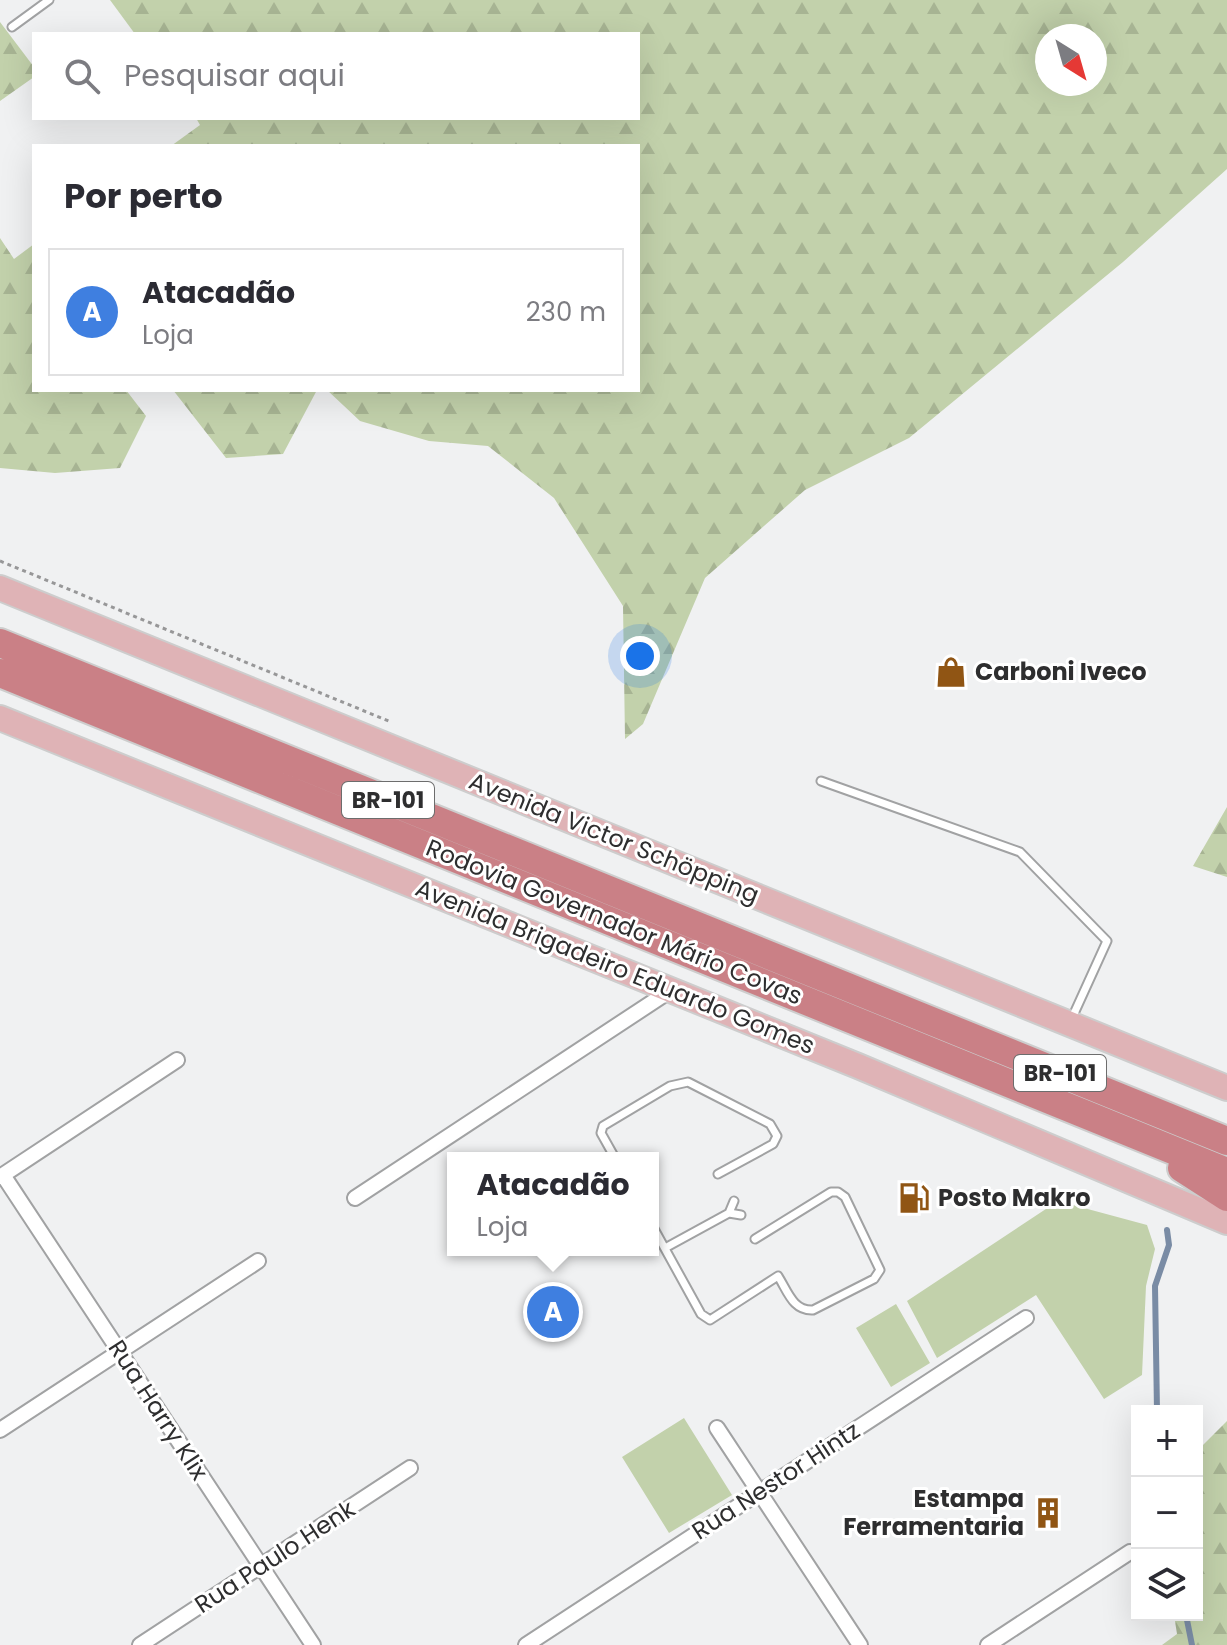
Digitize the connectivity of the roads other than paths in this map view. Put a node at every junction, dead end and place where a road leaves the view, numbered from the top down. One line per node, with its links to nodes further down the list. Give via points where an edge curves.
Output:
1 (49, 0): 2 (lane)
2 (12, 27)
3 (0, 588): 9 (main road, Avenida Victor Schöpping)
4 (0, 643): 12 (highway, Rodovia Governador Mário Covas / BR-101)
5 (0, 673): 14 (highway, Rodovia Governador Mário Covas / BR-101)
6 (0, 718): 8 (main road, Avenida Brigadeiro Eduardo Gomes)
7 (821, 781): 9 (lane, via 1020,852 1107,941)
8 (671, 990): 21 (street); 25 (main road, Avenida Brigadeiro Eduardo Gomes)
9 (1069, 1024): 11 (main road, Avenida Victor Schöpping)
10 (177, 1060): 19 (street)
11 (1227, 1088)
12 (1152, 1110): 13 (highway); 15 (highway, Rodovia Governador Mário Covas / BR-101)
13 (1227, 1124)
14 (1125, 1130): 17 (highway, Rodovia Governador Mário Covas / BR-101); 20 (highway)
15 (1227, 1141)
16 (612, 1152): 18 (lane, via 601,1133 603,1126 670,1086 688,1082 775,1129 773,1144)
17 (1227, 1172)
18 (718, 1174)
19 (2, 1176): 31 (street, Rua Harry Klix)
20 (1227, 1197)
21 (355, 1198)
22 (734, 1201): 23 (lane)
23 (729, 1213): 24 (lane); 28 (lane)
24 (741, 1215)
25 (1227, 1222)
26 (659, 1238): 28 (lane)
27 (755, 1239): 28 (lane, via 838,1192 880,1270 874,1279 813,1310 797,1307 778,1276 710,1320 701,1314)
28 (665, 1248)
29 (258, 1261): 31 (street)
30 (1026, 1318): 35 (street, Rua Nestor Hintz)
31 (119, 1352): 33 (street); 37 (street, Rua Harry Klix)
32 (717, 1428): 35 (street)
33 (0, 1430)
34 (410, 1468): 37 (street, Rua Paulo Henk)
35 (760, 1492): 40 (street, Rua Nestor Hintz); 41 (street)
36 (1130, 1552): 42 (street)
37 (261, 1566): 38 (street, Rua Paulo Henk); 39 (street, Rua Harry Klix)
38 (140, 1645)
39 (313, 1645)
40 (526, 1645)
41 (860, 1645)
42 (988, 1645)

